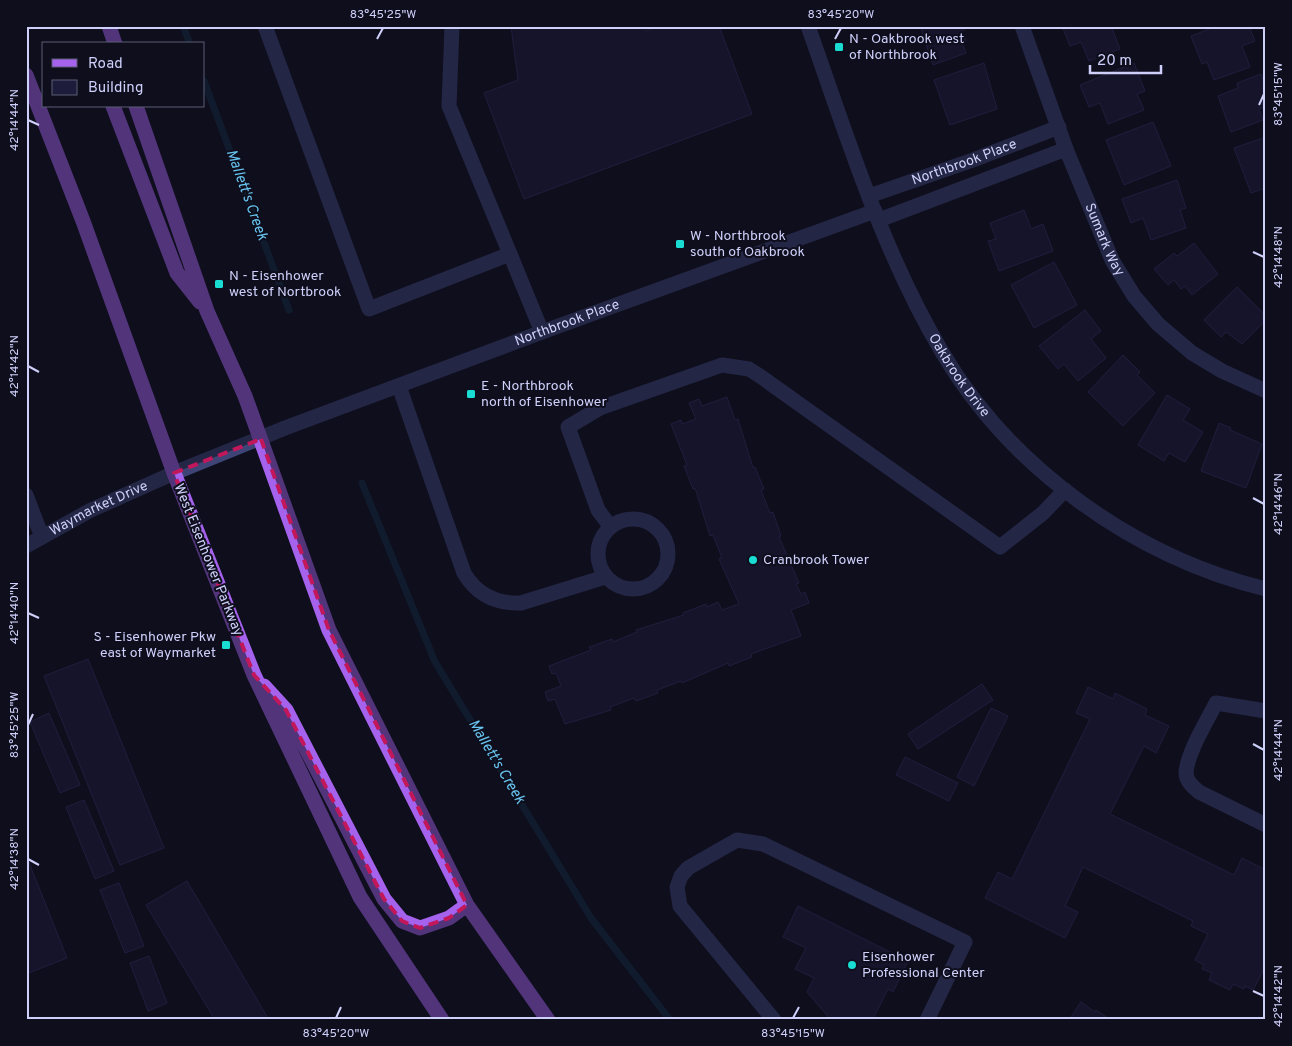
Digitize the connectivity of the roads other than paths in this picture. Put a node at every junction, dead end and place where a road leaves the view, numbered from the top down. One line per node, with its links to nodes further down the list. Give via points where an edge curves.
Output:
1 (108, 26): 6 (main road)
2 (265, 26): 15 (street, via 369,309)
3 (452, 26): 15 (street, via 449,106)
4 (808, 26): 14 (street, Oakbrook Drive)
5 (1022, 26): 12 (street, Sumark Way)
6 (114, 42)
7 (26, 75): 8 (main road, West Eisenhower Parkway)
8 (42, 108)
9 (114, 108): 16 (main road, via 177,274)
10 (137, 108): 16 (main road)
11 (43, 110): 21 (main road, West Eisenhower Parkway)
12 (1059, 127): 13 (street, Sumark Way); 14 (street, Northbrook Place, via 974,160)
13 (1066, 149): 14 (street, Northbrook Place); 19 (street, Sumark Way, via 1112,260 1134,296 1158,324 1192,353)
14 (874, 209): 17 (street, Northbrook Place); 22 (street, Oakbrook Drive, via 920,313 943,354 972,396 1017,448)
15 (510, 254): 17 (street)
16 (208, 311): 20 (main road)
17 (542, 332): 18 (street, Northbrook Place)
18 (399, 386): 20 (street, Northbrook Place); 27 (street, via 471,585 494,600 508,604 521,603)
19 (1266, 391)
20 (261, 439): 21 (street, Waymarket Drive); 32 (main road, via 329,630)
21 (174, 473): 25 (street, Waymarket Drive, via 91,510); 29 (main road, West Eisenhower Parkway)
22 (1065, 490): 24 (street, via 1043,513 1000,547 760,376 749,369 722,365 600,408 568,427 598,510); 28 (street, Oakbrook Drive, via 1102,517 1171,555 1204,570)
23 (28, 502): 25 (street)
24 (610, 526): 27 (street, via 597,550 598,564); 27 (street, via 637,518 650,523 668,544 669,558 660,577 643,588 622,588)
25 (42, 537): 26 (street, Waymarket Drive)
26 (26, 546)
27 (605, 576)
28 (1266, 589)
29 (254, 675): 32 (main road, via 286,710 384,898 402,921 420,928 449,918); 33 (main road, West Eisenhower Parkway, via 360,897)
30 (1266, 711): 31 (street, via 1216,703 1189,760 1186,774 1190,785 1199,792)
31 (1266, 825)
32 (467, 905): 34 (main road)
33 (442, 1020)
34 (548, 1020)
35 (774, 1020): 36 (street, via 680,906 677,896 681,876 688,868 737,840 763,844 965,942)
36 (927, 1020)

